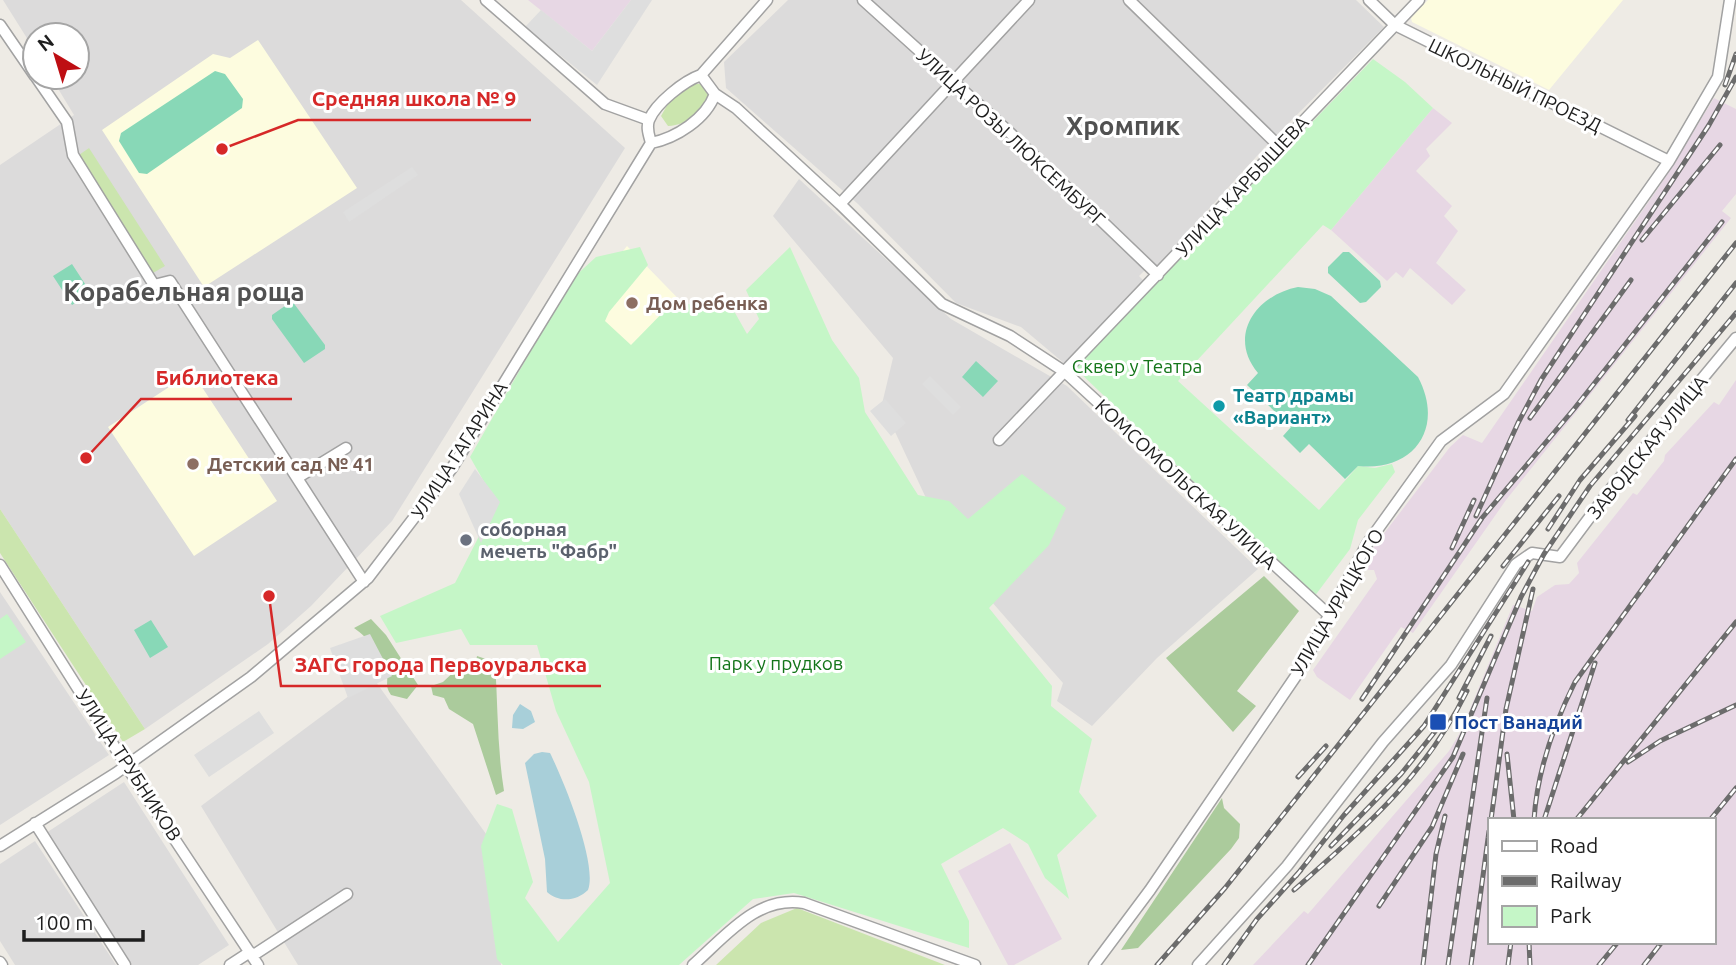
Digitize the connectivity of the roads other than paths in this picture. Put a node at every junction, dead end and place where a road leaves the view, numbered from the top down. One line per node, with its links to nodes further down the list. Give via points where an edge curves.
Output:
1 (486, 0): 16 (street, via 605,104)
2 (767, 0): 12 (street)
3 (863, 0): 13 (street, УЛИЦА РОЗЫ ЛЮКСЕМБУРГ)
4 (1029, 0): 13 (street)
5 (1129, 0): 18 (street)
6 (1368, 0): 10 (street, ШКОЛЬНЫЙ ПРОЕЗД)
7 (1419, 0): 10 (street, УЛИЦА КАРБЫШЕВА)
8 (1730, 0): 19 (street, УЛИЦА УРИЦКОГО, via 1718,77)
9 (0, 25): 11 (street)
10 (1395, 25): 18 (street, УЛИЦА КАРБЫШЕВА); 19 (street, ШКОЛЬНЫЙ ПРОЕЗД)
11 (21, 56)
12 (701, 75): 15 (street, КОМСОМОЛЬСКАЯ УЛИЦА); 16 (street, via 660,105)
13 (954, 81): 20 (street); 21 (street, УЛИЦА РОЗЫ ЛЮКСЕМБУРГ)
14 (45, 91): 26 (street, via 67,122 73,155 154,285 170,281)
15 (715, 94): 17 (street, via 705,111 678,134); 20 (street, КОМСОМОЛЬСКАЯ УЛИЦА)
16 (649, 120): 17 (street)
17 (651, 143): 28 (street, УЛИЦА ГАГАРИНА, via 452,468)
18 (1279, 146): 21 (street, УЛИЦА КАРБЫШЕВА)
19 (1669, 161): 29 (street, УЛИЦА УРИЦКОГО, via 1504,394 1441,441 1367,544)
20 (840, 204): 23 (street, КОМСОМОЛЬСКАЯ УЛИЦА, via 942,304 1010,336)
21 (1158, 275): 23 (street, УЛИЦА КАРБЫШЕВА)
22 (1736, 338): 40 (street, ЗАВОДСКАЯ УЛИЦА, via 1560,557 1532,553 1519,561 1451,665 1383,742 1287,866)
23 (1065, 372): 24 (street, УЛИЦА КАРБЫШЕВА); 29 (street, КОМСОМОЛЬСКАЯ УЛИЦА)
24 (999, 440)
25 (346, 448): 26 (street)
26 (297, 478): 28 (street)
27 (0, 565): 30 (street, УЛИЦА ТРУБНИКОВ)
28 (364, 582): 30 (street, УЛИЦА ГАГАРИНА, via 251,677)
29 (1330, 616): 39 (street, УЛИЦА УРИЦКОГО, via 1300,670 1166,869)
30 (128, 764): 31 (street, УЛИЦА ГАГАРИНА); 34 (street, УЛИЦА ТРУБНИКОВ)
31 (35, 823): 32 (street, УЛИЦА ГАГАРИНА); 35 (street)
32 (0, 846)
33 (347, 894): 34 (street)
34 (253, 958): 36 (street)
35 (125, 965)
36 (230, 965)
37 (694, 965): 38 (street, via 755,911 784,902 804,903)
38 (975, 965)
39 (1094, 965)
40 (1198, 965)

